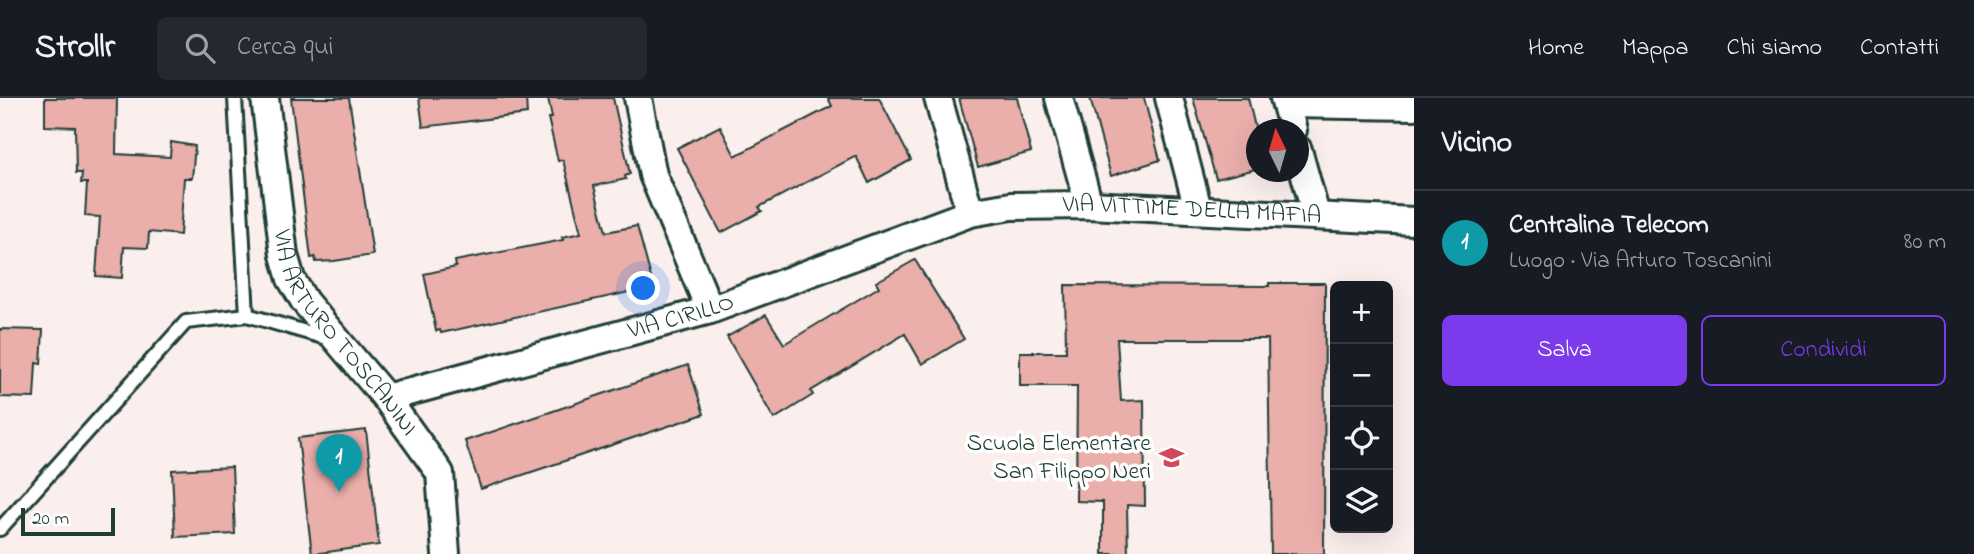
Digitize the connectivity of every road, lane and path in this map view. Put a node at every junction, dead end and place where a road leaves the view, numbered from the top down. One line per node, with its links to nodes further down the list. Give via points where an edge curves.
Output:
1 (235, 98): 17 (lane)
2 (265, 98): 18 (street, VIA ARTURO TOSCANINI, via 284,255 291,279)
3 (638, 98): 16 (street, via 653,175)
4 (938, 98): 13 (street)
5 (1059, 98): 11 (street)
6 (1169, 98): 12 (street)
7 (1285, 101): 8 (street); 9 (street)
8 (1414, 107)
9 (1290, 119)
10 (1307, 182): 14 (street)
11 (1089, 205): 12 (street, VIA VITTIME DELLA MAFIA); 13 (street, VIA VITTIME DELLA MAFIA, via 1011,206)
12 (1198, 209): 14 (street, VIA VITTIME DELLA MAFIA)
13 (970, 213): 16 (street, VIA CIRILLO)
14 (1316, 215): 15 (street, VIA VITTIME DELLA MAFIA)
15 (1414, 221)
16 (710, 310): 19 (street, VIA CIRILLO)
17 (247, 315): 18 (lane); 20 (lane, via 186,322)
18 (339, 341): 19 (street, VIA ARTURO TOSCANINI)
19 (386, 398): 21 (street, VIA ARTURO TOSCANINI, via 440,473)
20 (0, 529)
21 (446, 554)

